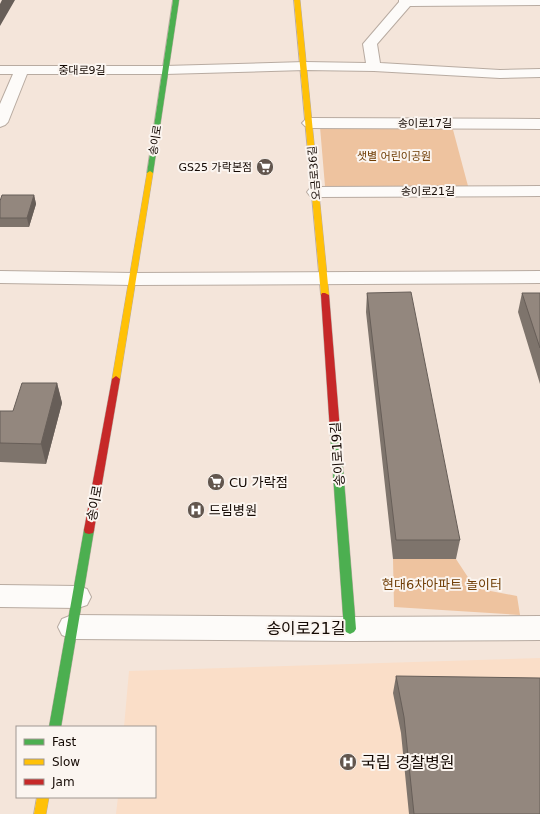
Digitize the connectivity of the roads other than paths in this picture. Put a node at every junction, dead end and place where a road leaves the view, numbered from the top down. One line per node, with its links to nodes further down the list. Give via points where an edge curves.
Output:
1 (176, 0): 9 (street, 송이로)
2 (297, 0): 5 (street, 오금로36길)
3 (406, 1): 4 (street); 6 (street, via 370,44)
4 (540, 1)
5 (305, 66): 6 (street); 9 (street); 12 (street, 오금로36길)
6 (374, 67): 10 (street, via 500,74)
7 (0, 70): 8 (street, 중대로9길)
8 (22, 70): 9 (street, 중대로9길); 11 (street)
9 (165, 70): 18 (street, 송이로)
10 (540, 73)
11 (0, 122)
12 (310, 123): 13 (street, 송이로17길); 15 (street, 오금로36길)
13 (540, 124)
14 (540, 191): 15 (street, 송이로21길)
15 (316, 192): 19 (street, 오금로36길)
16 (0, 277): 18 (street)
17 (540, 277): 19 (street)
18 (133, 279): 19 (street); 21 (street, 송이로)
19 (324, 279): 24 (street, 송이로19길)
20 (0, 596): 21 (street)
21 (78, 597): 22 (street, 송이로)
22 (72, 627): 24 (street, 송이로21길); 25 (street, 송이로)
23 (540, 628): 24 (street, 송이로21길)
24 (350, 629)
25 (55, 726)
26 (42, 798): 27 (street)
27 (40, 814)

